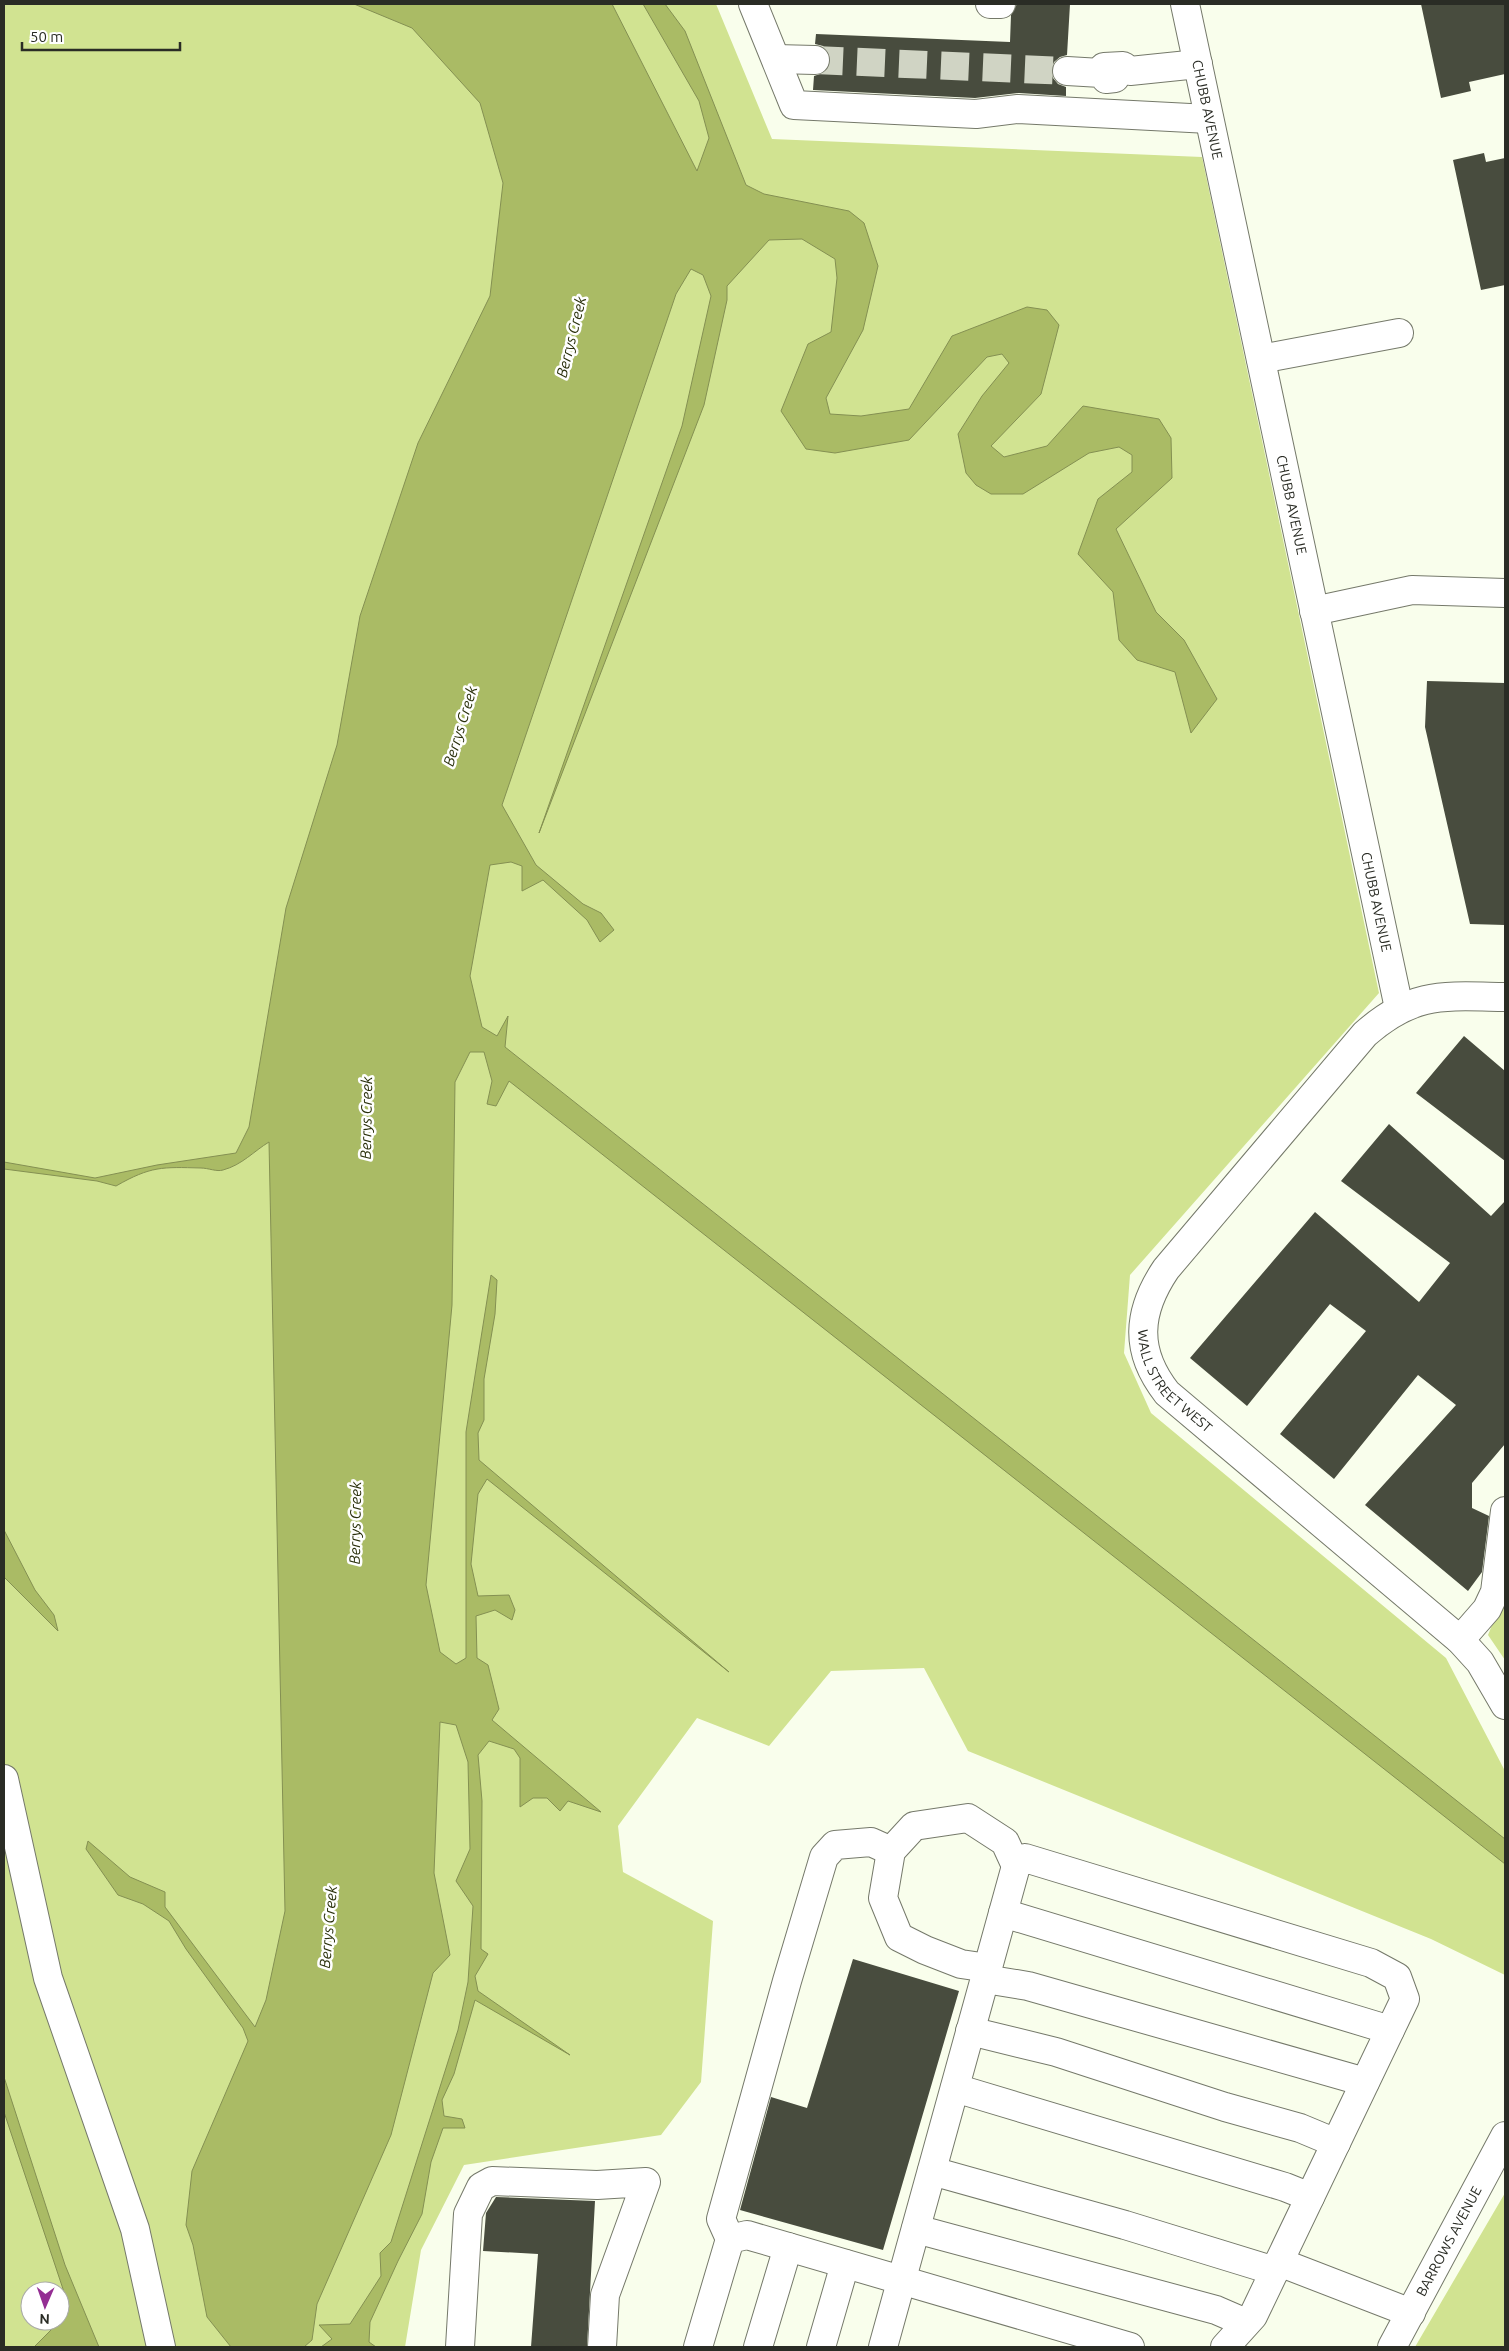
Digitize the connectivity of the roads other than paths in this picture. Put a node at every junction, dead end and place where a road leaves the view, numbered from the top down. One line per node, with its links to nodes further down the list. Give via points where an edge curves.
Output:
1 (753, 4): 5 (street)
2 (990, 4): 3 (street)
3 (1001, 4)
4 (1185, 4): 7 (street, CHUBB AVENUE)
5 (776, 59): 6 (street); 9 (street, via 794,105 976,114 1018,109)
6 (815, 60)
7 (1198, 64): 8 (street, via 1130,71 1124,78 1106,79 1101,73); 9 (street, CHUBB AVENUE)
8 (1067, 71)
9 (1209, 119): 11 (street, CHUBB AVENUE)
10 (1398, 333): 11 (street)
11 (1261, 359): 13 (street, CHUBB AVENUE)
12 (1505, 593): 13 (street, via 1412,590)
13 (1314, 611): 15 (street, CHUBB AVENUE)
14 (1505, 997): 15 (street, WALL STREET WEST, via 1436,997)
15 (1399, 1008): 17 (street, WALL STREET WEST, via 1375,1024 1355,1044 1173,1260 1146,1304 1144,1341 1149,1366 1173,1399)
16 (1505, 1511): 17 (street, via 1496,1592)
17 (1460, 1640): 18 (street, WALL STREET WEST, via 1480,1662)
18 (1505, 1704)
19 (4, 1779): 41 (street, via 48,1978 135,2229)
20 (891, 1851): 21 (street, via 914,1826 968,1818 1005,1842); 23 (street, via 883,1898 899,1937); 33 (street, via 871,1842 835,1845 824,1857 722,2219)
21 (1016, 1866): 22 (street); 24 (street, via 1026,1858 1371,1963 1397,1977 1405,1999)
22 (1003, 1913): 23 (street); 24 (street)
23 (986, 1974): 25 (street); 26 (street)
24 (1390, 2030): 26 (street)
25 (970, 2031): 27 (street); 29 (street, via 1056,2052 1300,2128)
26 (1365, 2082): 29 (street)
27 (955, 2088): 30 (street); 31 (street)
28 (1505, 2136): 38 (street, BARROWS AVENUE)
29 (1336, 2143): 31 (street)
30 (932, 2171): 32 (street); 36 (street)
31 (1310, 2197): 36 (street)
32 (916, 2229): 37 (street); 39 (street, via 1216,2310)
33 (730, 2239): 34 (street, via 748,2235); 44 (street)
34 (788, 2247): 35 (street); 45 (street)
35 (845, 2264): 37 (street); 46 (street)
36 (1277, 2267): 38 (street); 39 (street)
37 (901, 2282): 40 (street); 47 (street)
38 (1411, 2313): 49 (street, BARROWS AVENUE)
39 (1246, 2324): 48 (street)
40 (888, 2346)
41 (161, 2347)
42 (460, 2347): 43 (street, via 468,2214 481,2187 492,2181 597,2185 646,2182 605,2295)
43 (602, 2347)
44 (698, 2347)
45 (758, 2347)
46 (821, 2347)
47 (1130, 2347)
48 (1224, 2347)
49 (1392, 2347)

